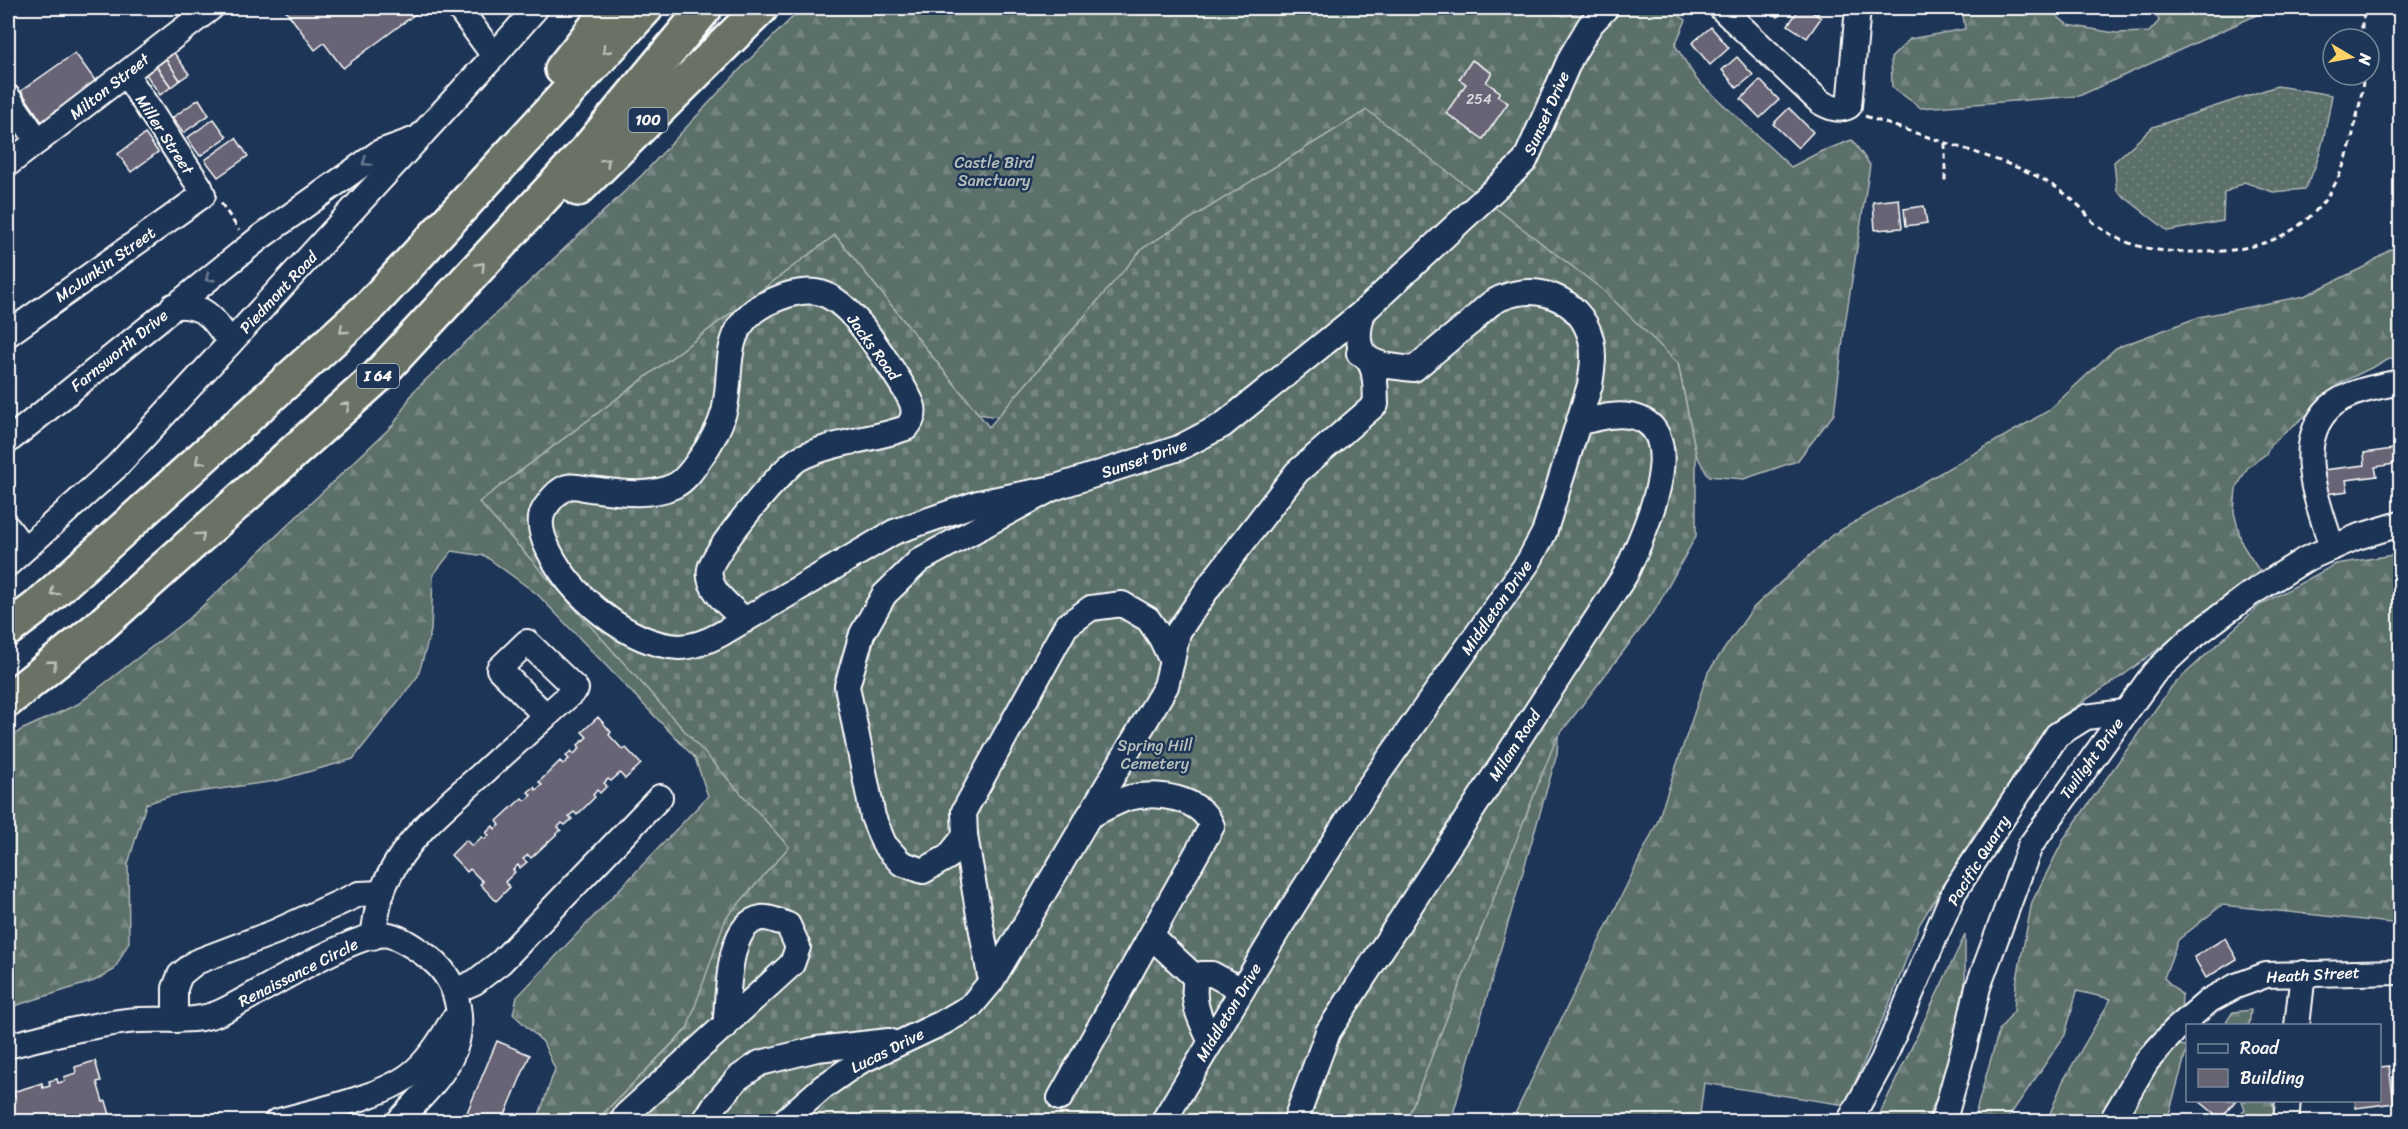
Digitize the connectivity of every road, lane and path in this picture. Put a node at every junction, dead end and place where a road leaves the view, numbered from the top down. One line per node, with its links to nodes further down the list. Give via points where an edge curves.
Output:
1 (210, 8): 14 (street, Milton Street)
2 (459, 8): 13 (street)
3 (537, 8): 13 (street, Piedmont Road)
4 (607, 8): 27 (highway)
5 (646, 8): 27 (highway, one-way to 27)
6 (705, 8): 25 (highway, I 64, via 588,149)
7 (761, 8): 25 (highway, 100, one-way to 7, via 580,188)
8 (1606, 8): 29 (street, Sunset Drive, via 1590,25 1571,57 1525,161)
9 (1721, 8): 17 (street, via 1820,102 1844,109)
10 (1858, 8): 17 (street)
11 (2367, 8): 12 (path)
12 (2362, 27)
13 (494, 56): 18 (street, Piedmont Road)
14 (126, 74): 19 (street, Milton Street); 23 (street, Miller Street)
15 (2363, 87): 20 (path, via 2344,170 2329,195 2306,222 2258,246 2220,251 2150,250 2094,224 2078,204 2017,168)
16 (8, 97): 19 (street)
17 (1849, 106): 20 (path, via 1865,116)
18 (418, 138): 28 (street, one-way to 28, via 380,152 262,236); 31 (street, Piedmont Road)
19 (38, 141): 21 (street, Milton Street)
20 (1945, 143): 22 (path)
21 (8, 165)
22 (1945, 183)
23 (203, 195): 30 (street, McJunkin Street)
24 (226, 210): 26 (path)
25 (524, 219): 47 (highway, I 64, one-way to 25, via 99,627 378,376)
26 (244, 237)
27 (371, 305): 45 (highway, one-way to 45)
28 (173, 306): 31 (street, Farnsworth Drive, via 204,310); 38 (street, Farnsworth Drive)
29 (1363, 312): 32 (street, Sunset Drive); 33 (street, via 1359,327)
30 (8, 333)
31 (230, 343): 43 (street, Piedmont Road, via 116,467)
32 (1323, 344): 33 (street, via 1344,346); 39 (street, Sunset Drive, via 1207,436)
33 (1364, 355): 34 (street, via 1372,363); 36 (street, via 1374,370)
34 (1414, 369): 36 (street, Middleton Drive); 37 (street, Middleton Drive, via 1495,301 1521,293 1545,292 1566,302 1585,324 1591,340 1593,362)
35 (2400, 382): 42 (street, via 2350,395 2331,406 2319,421 2310,457 2311,478)
36 (1376, 404): 46 (street, Middleton Drive, via 1298,472 1178,632)
37 (1580, 422): 60 (street, Middleton Drive, via 1544,533 1529,561 1364,794); 76 (street, Milam Road, via 1630,416 1647,421 1659,436 1663,460 1648,523 1625,575 1328,1032)
38 (8, 441)
39 (1053, 488): 44 (street, Jacks Road, via 978,502 894,532); 52 (street, Sunset Drive, via 920,560 884,595 862,634 847,686 873,818 884,844 901,863 923,871 948,857)
40 (2400, 524): 42 (street, Twilight Drive)
41 (8, 528): 43 (street)
42 (2332, 548): 48 (street, Twilight Drive, via 2250,594 2190,639 2154,673)
43 (16, 557)
44 (745, 620): 44 (street, Jacks Road, via 721,599 710,569 780,473 799,458 892,433 911,422 914,408 906,391 855,318 833,298 819,293 790,293 762,306 742,322 732,342 724,411 713,440 690,473 675,486 633,494 569,486 555,493 542,511 541,536 557,567 585,600 621,627 679,647 703,644)
45 (8, 629)
46 (1172, 662): 51 (street, Lucas Drive, via 1166,686); 52 (street, via 1148,619 1122,604 1091,608 1066,626 964,811)
47 (8, 700)
48 (2124, 712): 77 (street, Pacific Quarry, via 2086,717 2057,735 1954,892 1883,1060); 78 (street, Twilight Drive, via 2030,846 1978,987)
49 (546, 716): 53 (street, via 423,827 397,862)
50 (660, 797): 61 (street, via 501,962)
51 (1089, 816): 55 (street, via 1128,798 1151,795 1197,807 1208,817 1212,826 1209,835); 59 (street, Lucas Drive)
52 (965, 836): 59 (street)
53 (382, 893): 54 (street); 62 (street, via 359,894 196,962 180,975 175,988)
54 (373, 937): 61 (street, Renaissance Circle, via 389,935 419,950 444,970); 62 (street, Renaissance Circle, via 357,940 219,1013)
55 (1152, 937): 58 (street); 68 (street)
56 (2400, 972): 57 (street, Heath Street)
57 (2303, 973): 63 (street); 79 (street, Heath Street, via 2266,975 2211,1000 2175,1030 2147,1061)
58 (1196, 978): 60 (street, via 1212,974); 66 (street, via 1193,994)
59 (991, 982): 65 (street, Lucas Drive, via 970,1007)
60 (1242, 990): 66 (street, Middleton Drive)
61 (457, 1001): 70 (street, via 437,1047 416,1070 391,1087); 71 (street, via 458,1035 451,1058)
62 (175, 1020): 67 (street, Renaissance Circle, via 129,1021 71,1030)
63 (2296, 1024)
64 (725, 1027): 72 (street)
65 (909, 1038): 73 (street, via 817,1049 760,1063 738,1078); 74 (street, Lucas Drive, via 859,1062)
66 (1211, 1042): 75 (street, Middleton Drive)
67 (8, 1046)
68 (1060, 1098)
69 (2288, 1102): 80 (street)
70 (276, 1122)
71 (398, 1122)
72 (622, 1122)
73 (704, 1122)
74 (783, 1122)
75 (1163, 1122)
76 (1295, 1122)
77 (1849, 1122)
78 (1942, 1122)
79 (2111, 1122)
80 (2286, 1122)

